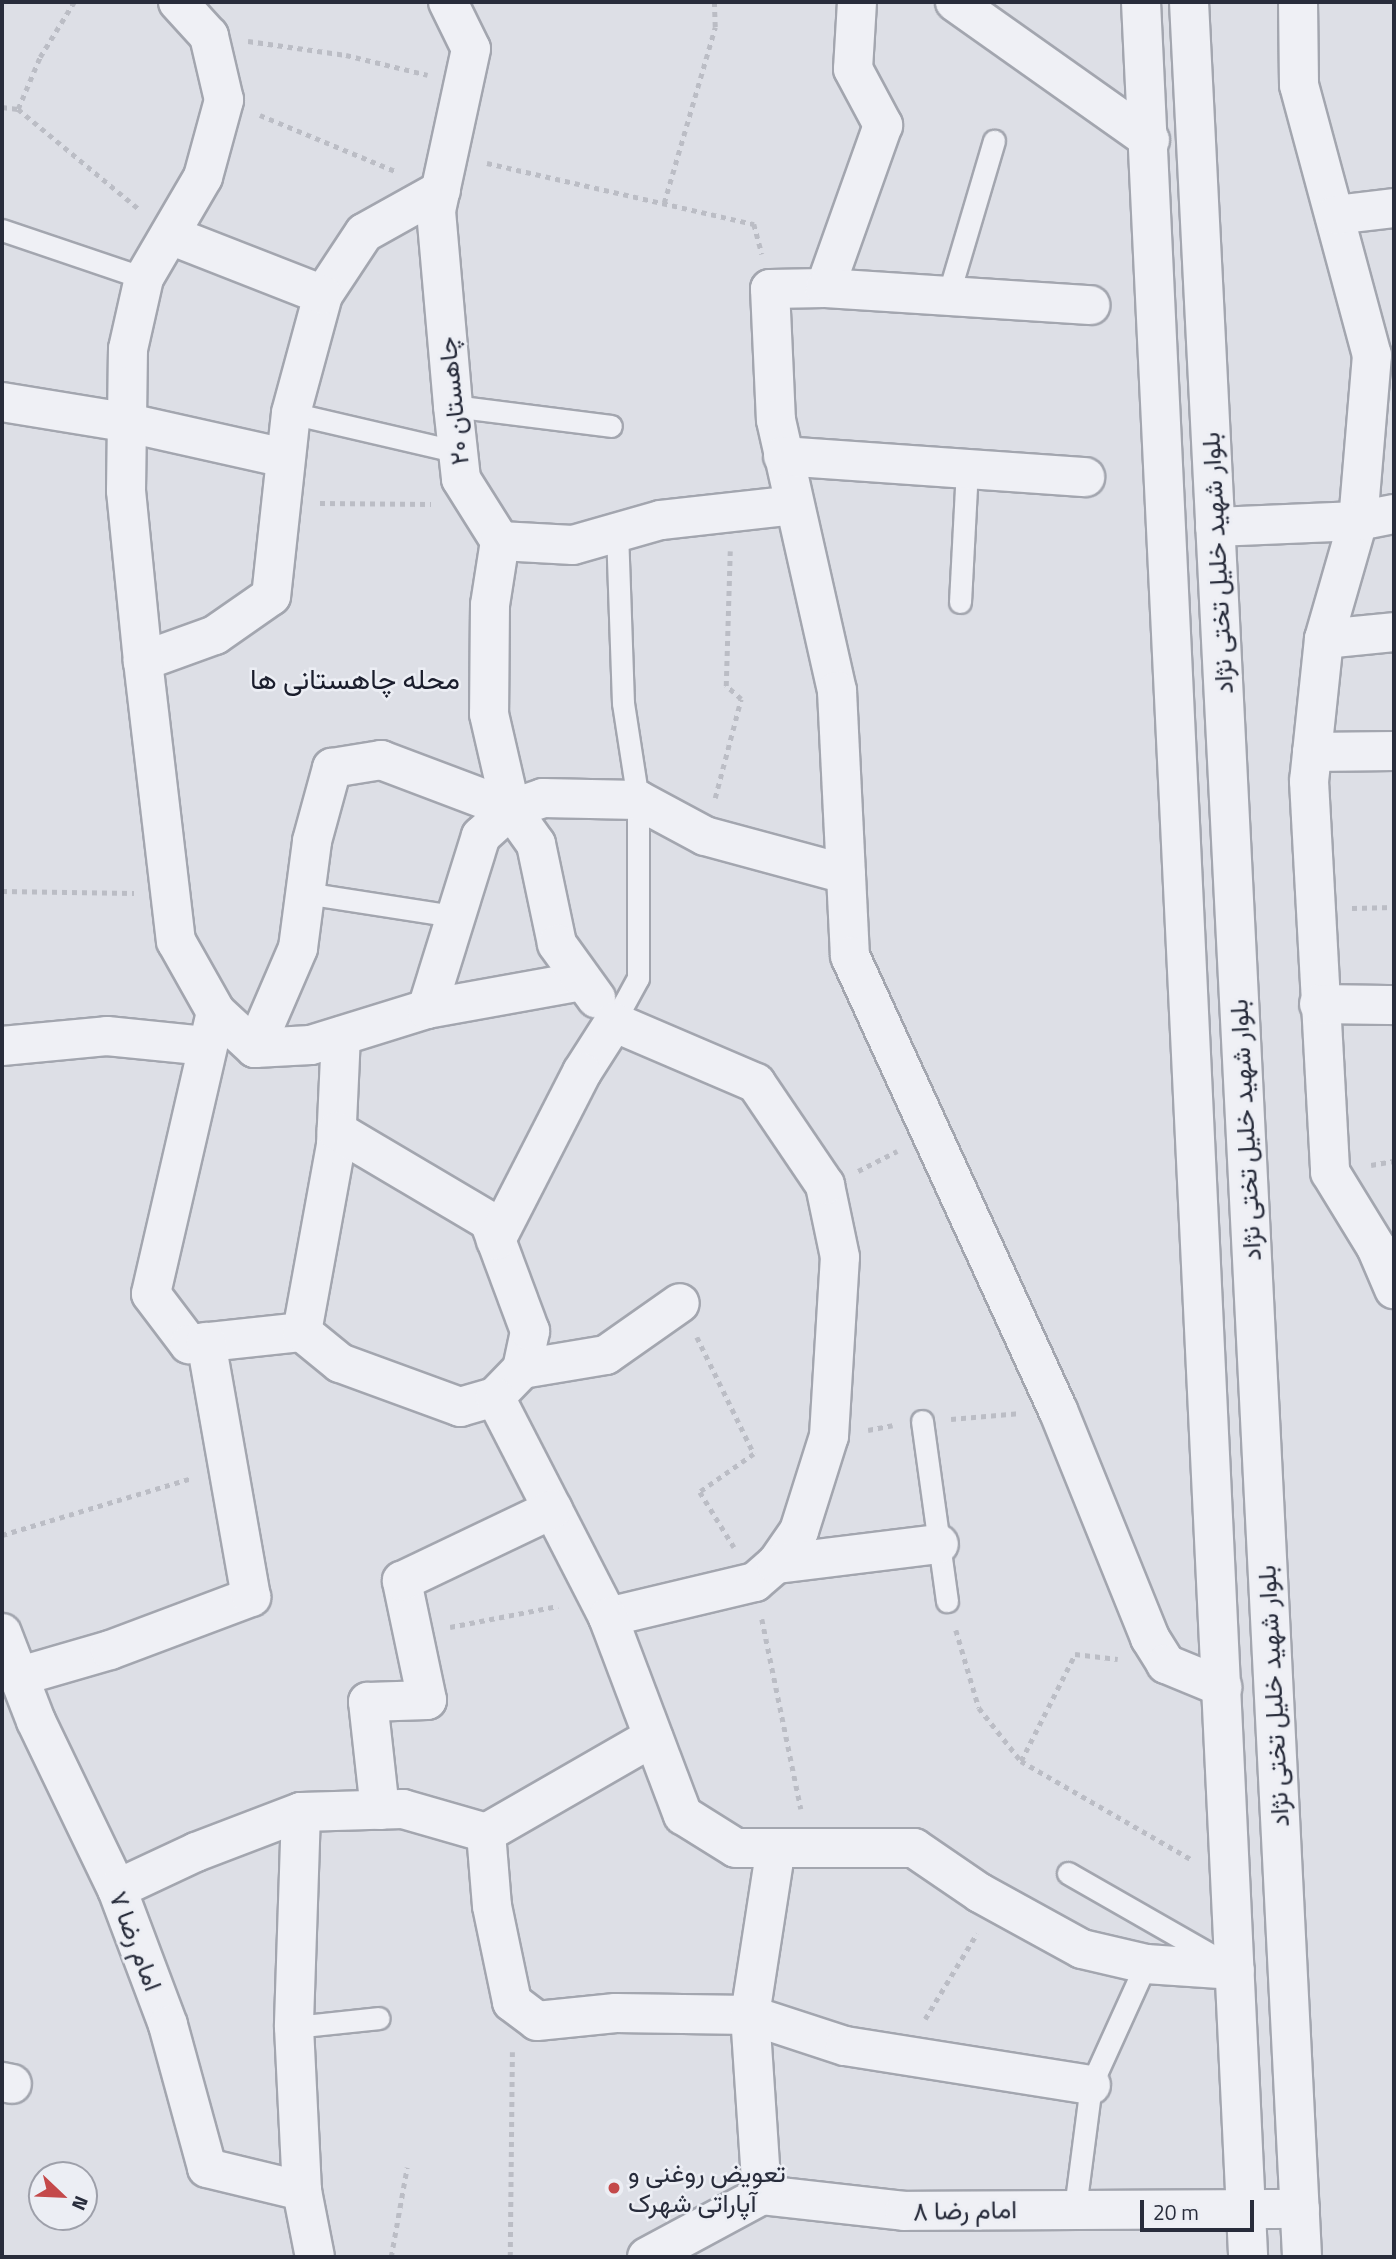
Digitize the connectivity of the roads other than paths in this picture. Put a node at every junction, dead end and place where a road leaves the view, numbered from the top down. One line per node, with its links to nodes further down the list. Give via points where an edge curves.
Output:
1 (178, 2): 14 (street, via 209,36 224,100 203,177)
2 (448, 2): 10 (street, چاهستان ۲۰, via 471,49)
3 (857, 2): 16 (street, via 853,69 883,125)
4 (955, 2): 8 (street)
5 (1141, 2): 8 (street, بلوار شهید خلیل تختی نژاد)
6 (1189, 2): 33 (street, بلوار شهید خلیل تختی نژاد)
7 (1298, 2): 12 (street, via 1299,85)
8 (1150, 140): 72 (street, بلوار شهید خلیل تختی نژاد)
9 (994, 141): 18 (lane)
10 (445, 172): 17 (street, via 364,233); 22 (street, چاهستان ۲۰, via 436,211)
11 (1394, 208): 12 (street)
12 (1335, 215): 20 (street)
13 (2, 230): 15 (lane)
14 (170, 235): 15 (street); 17 (street)
15 (144, 278): 24 (street, via 128,349)
16 (825, 289): 18 (street); 27 (street, via 770,289 776,420)
17 (323, 295): 23 (street)
18 (948, 296): 19 (street)
19 (1090, 305)
20 (1383, 352): 32 (street)
21 (2, 401): 24 (street)
22 (453, 406): 25 (lane); 26 (street, چاهستان ۲۰)
23 (291, 413): 26 (lane); 28 (street)
24 (124, 422): 28 (street); 39 (street)
25 (611, 426)
26 (458, 452): 35 (street, چاهستان ۲۰, via 461,479)
27 (783, 456): 29 (street); 31 (street)
28 (285, 458): 39 (street, via 271,596 215,635)
29 (967, 469): 30 (street); 36 (lane)
30 (1085, 477)
31 (794, 505): 34 (street, via 661,520); 44 (street, via 837,691)
32 (1376, 517): 33 (street); 38 (street)
33 (1215, 527): 89 (street, بلوار شهید خلیل تختی نژاد)
34 (617, 535): 35 (street, via 573,545); 42 (lane, via 623,703)
35 (500, 541): 43 (street, via 490,605 489,714)
36 (960, 602)
37 (1394, 632): 38 (street)
38 (1324, 639): 41 (street)
39 (143, 661): 52 (street, via 176,940)
40 (1394, 751): 41 (street)
41 (1312, 752): 48 (street, via 1308,781)
42 (638, 800): 43 (street, via 543,798); 44 (street, via 705,836); 51 (lane, via 638,978)
43 (511, 809): 45 (street, via 381,760 332,768 312,841); 46 (street, via 481,836); 47 (street, via 536,844 557,944)
44 (846, 874): 72 (street, via 850,956 1058,1410 1150,1638 1166,1664)
45 (305, 893): 46 (lane); 55 (street, via 298,948)
46 (453, 916): 50 (street)
47 (582, 981): 50 (street); 51 (street)
48 (1320, 1004): 49 (street); 58 (street, via 1330,1171 1376,1247)
49 (1394, 1005)
50 (427, 1009): 53 (street)
51 (614, 1022): 57 (street, via 582,1072); 67 (street, via 756,1083 825,1185 840,1257 829,1436 799,1531)
52 (212, 1029): 54 (street); 55 (street); 61 (street, via 151,1294 189,1344)
53 (341, 1036): 55 (street, via 310,1045); 56 (street)
54 (2, 1045)
55 (255, 1048)
56 (337, 1131): 57 (street, via 489,1221); 60 (street)
57 (496, 1240): 62 (street, via 530,1331)
58 (1394, 1289)
59 (680, 1303): 62 (street, via 606,1355)
60 (302, 1332): 61 (street); 63 (street, via 340,1363 460,1407)
61 (206, 1342): 71 (street, via 251,1597 110,1650)
62 (522, 1369): 63 (street)
63 (495, 1397): 65 (street)
64 (922, 1421): 66 (lane)
65 (553, 1509): 69 (street); 74 (street, via 402,1581 427,1700 368,1702)
66 (939, 1544): 67 (street); 68 (lane)
67 (776, 1564): 69 (street, via 755,1582)
68 (947, 1601)
69 (603, 1608): 73 (street)
70 (2, 1633): 71 (street, امام رضا ۷)
71 (17, 1677): 79 (street, امام رضا ۷)
72 (1223, 1687): 81 (street, بلوار شهید خلیل تختی نژاد)
73 (653, 1737): 76 (street); 77 (street, via 683,1815 736,1848)
74 (380, 1810): 75 (street); 76 (street, via 403,1809)
75 (301, 1812): 79 (street, via 196,1852); 84 (street)
76 (486, 1833): 82 (street, via 492,1906 513,2002 537,2021 616,2013)
77 (776, 1848): 80 (street, via 915,1848 1082,1949); 82 (street)
78 (1068, 1873): 81 (lane)
79 (117, 1889): 86 (street, امام رضا ۷, via 167,2025 207,2168)
80 (1146, 1964): 81 (street); 85 (lane)
81 (1236, 1970): 90 (street, بلوار شهید خلیل تختی نژاد)
82 (750, 2015): 85 (street, via 845,2046); 87 (street)
83 (379, 2018): 84 (lane)
84 (295, 2026): 86 (street)
85 (1091, 2085): 88 (lane)
86 (302, 2191): 91 (street)
87 (762, 2195): 88 (street, امام رضا ۸, via 904,2211); 92 (street)
88 (1075, 2208): 90 (street, امام رضا ۸)
89 (1300, 2209): 90 (street, امام رضا ۸); 94 (street, بلوار شهید خلیل تختی نژاد)
90 (1246, 2210): 93 (street, بلوار شهید خلیل تختی نژاد)
91 (315, 2257)
92 (647, 2257)
93 (1248, 2257)
94 (1302, 2257)

